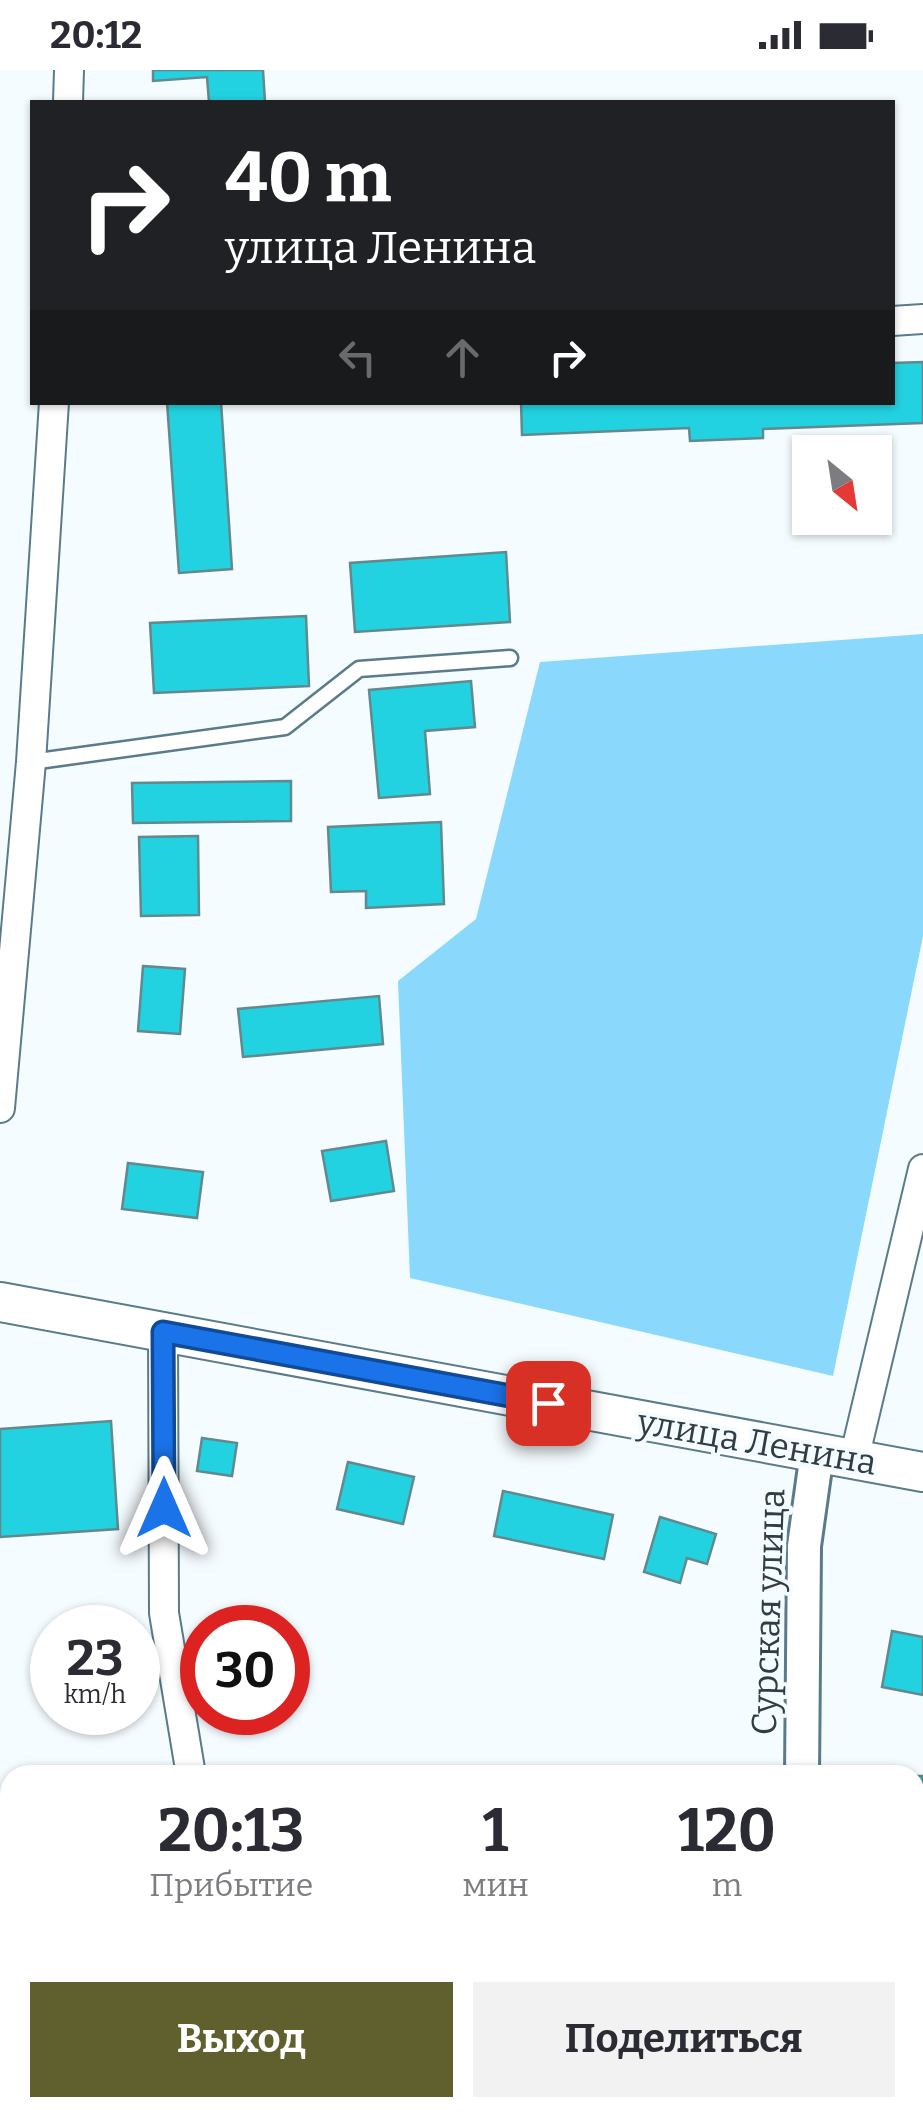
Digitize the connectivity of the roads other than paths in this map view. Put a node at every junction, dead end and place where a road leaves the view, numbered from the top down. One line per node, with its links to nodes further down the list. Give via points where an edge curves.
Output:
1 (69, 70): 2 (street)
2 (68, 100)
3 (923, 319): 4 (street)
4 (895, 321)
5 (54, 405): 7 (street)
6 (510, 658): 7 (lane, via 358,669 285,727)
7 (31, 762): 8 (street)
8 (0, 1108)
9 (923, 1169): 12 (street)
10 (0, 1302): 11 (main road, улица Ленина)
11 (163, 1332): 12 (main road, улица Ленина); 14 (street, via 164,1613)
12 (836, 1456): 13 (main road, улица Ленина); 15 (street, Сурская улица, via 804,1546)
13 (923, 1472)
14 (189, 1765)
15 (802, 1765)

